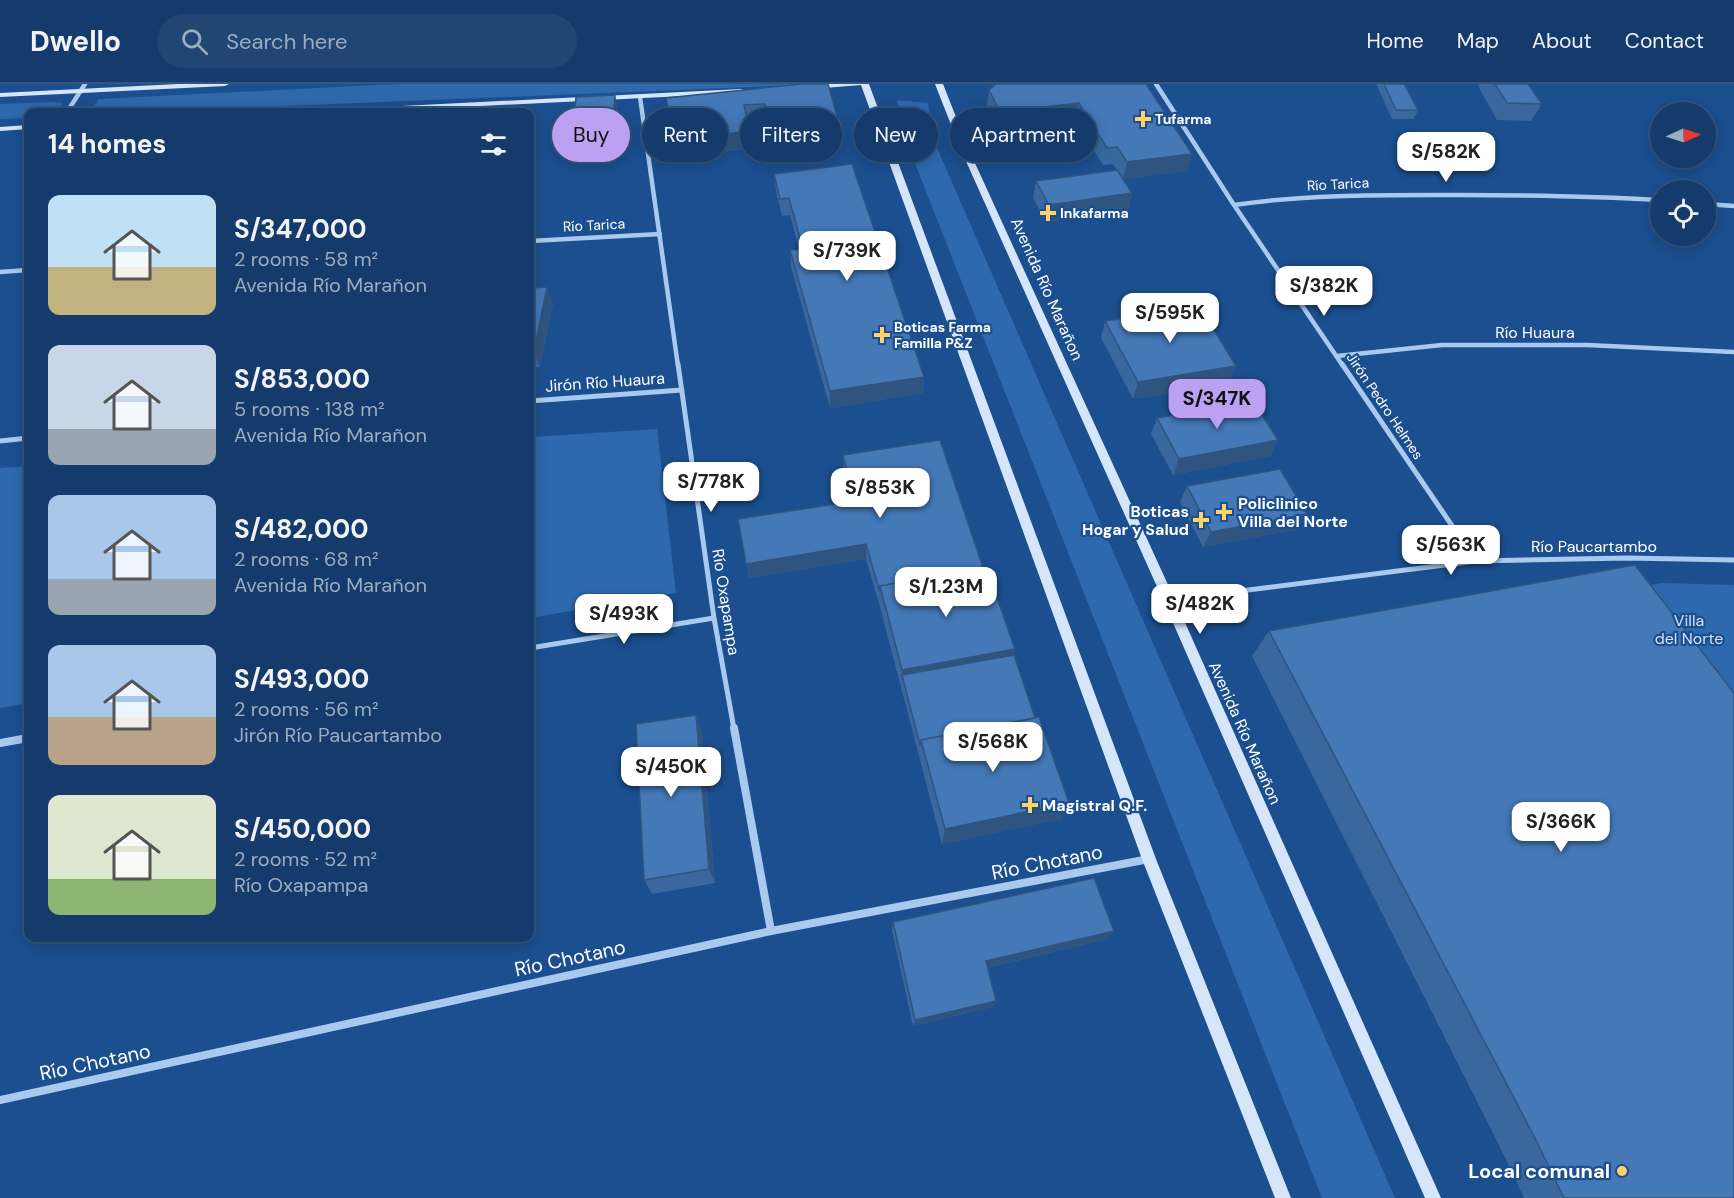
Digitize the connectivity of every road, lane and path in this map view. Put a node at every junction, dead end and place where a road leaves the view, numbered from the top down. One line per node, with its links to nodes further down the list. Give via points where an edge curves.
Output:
1 (86, 84): 9 (street)
2 (225, 84): 9 (street)
3 (858, 84): 7 (street)
4 (865, 84): 37 (street)
5 (939, 84): 32 (street, Avenida Río Marañon, via 965,150)
6 (1156, 84): 17 (street, Jirón Pedro Helmes)
7 (805, 87)
8 (746, 90): 11 (street)
9 (80, 92): 10 (street); 12 (street)
10 (0, 95)
11 (640, 97): 13 (street); 20 (street, Río Oxapampa)
12 (70, 108)
13 (407, 108)
14 (24, 127): 15 (street)
15 (0, 129)
16 (1650, 199): 17 (street, Río Tarica, via 1368,194)
17 (1234, 205): 25 (street, Jirón Pedro Helmes)
18 (1716, 205): 19 (street)
19 (1734, 206)
20 (660, 234): 21 (street, Río Tarica); 26 (street, Río Oxapampa)
21 (534, 241)
22 (24, 270): 23 (street)
23 (0, 272)
24 (1734, 352): 25 (street, Río Huaura, via 1587,345 1442,345)
25 (1337, 356): 31 (street, Jirón Pedro Helmes)
26 (682, 390): 27 (street, Jirón Río Huaura); 33 (street, Río Oxapampa)
27 (534, 401)
28 (24, 438): 29 (street)
29 (0, 441)
30 (1734, 560): 31 (street, Río Paucartambo)
31 (1476, 561): 32 (street, Río Paucartambo)
32 (1168, 600): 41 (street, Avenida Río Marañon)
33 (714, 618): 34 (street); 38 (street, Río Oxapampa)
34 (534, 647)
35 (24, 739): 36 (street)
36 (0, 743)
37 (1149, 859): 38 (street, Río Chotano); 40 (street)
38 (771, 931): 39 (street, Río Chotano)
39 (0, 1100)
40 (1283, 1198)
41 (1433, 1198)

